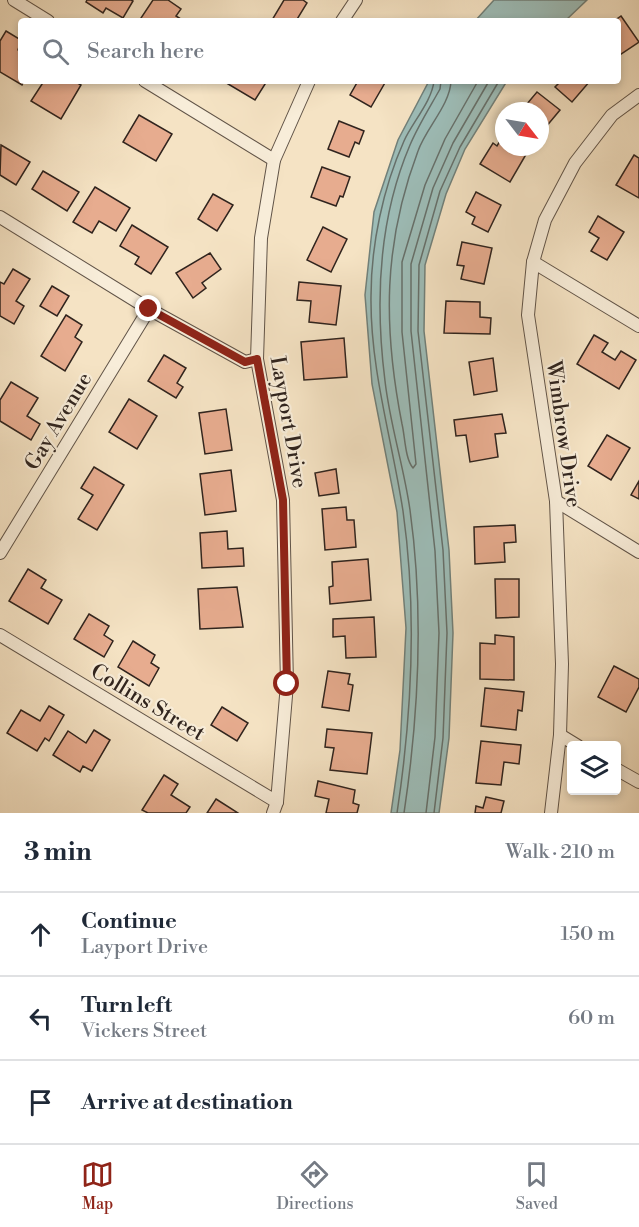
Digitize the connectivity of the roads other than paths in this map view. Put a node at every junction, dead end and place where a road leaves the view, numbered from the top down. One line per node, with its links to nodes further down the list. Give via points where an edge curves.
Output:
1 (14, 0): 3 (street)
2 (356, 0): 4 (street)
3 (43, 18)
4 (344, 18)
5 (151, 84): 8 (street)
6 (308, 84): 8 (street, Layport Drive)
7 (639, 95): 10 (street, Wimbrow Drive, via 612,115 575,163 544,220)
8 (274, 160): 13 (street, Layport Drive, via 261,238)
9 (0, 217): 11 (street)
10 (533, 262): 12 (street); 14 (street, Wimbrow Drive, via 528,315)
11 (149, 309): 13 (street, via 245,362); 16 (street, Gay Avenue)
12 (639, 326)
13 (257, 359): 22 (street, Layport Drive, via 283,500 287,684)
14 (556, 501): 15 (street); 18 (street, Wimbrow Drive, via 562,664)
15 (639, 552)
16 (0, 553)
17 (0, 635): 22 (street, Collins Street)
18 (560, 735): 19 (street); 23 (street, Wimbrow Drive)
19 (570, 741)
20 (621, 772): 21 (street)
21 (639, 782)
22 (275, 807)
23 (551, 813)

